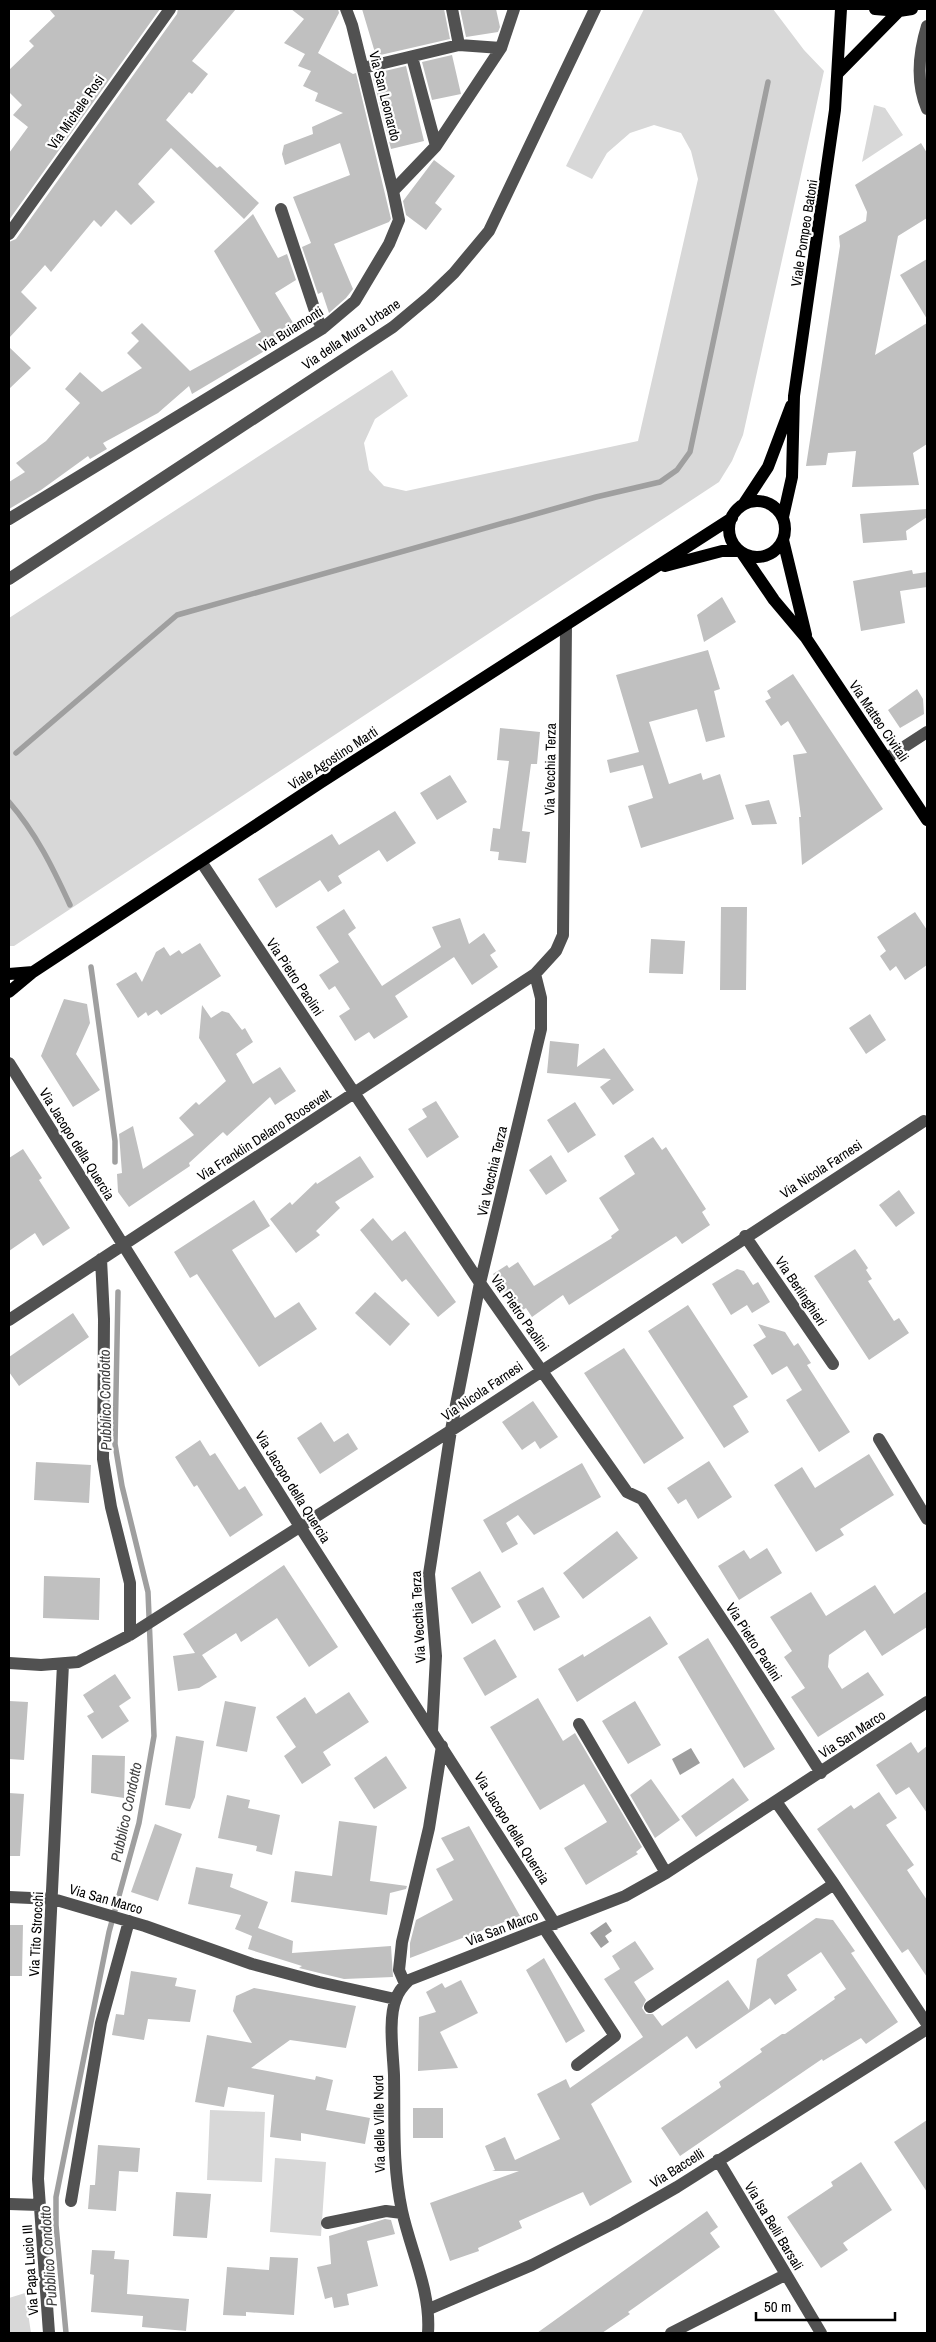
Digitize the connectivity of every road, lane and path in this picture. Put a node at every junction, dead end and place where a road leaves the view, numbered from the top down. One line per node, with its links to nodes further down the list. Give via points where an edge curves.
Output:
1 (170, 9): 19 (street, Via Michele Rosi)
2 (346, 9): 13 (street, Via San Leonardo)
3 (452, 9): 10 (street)
4 (594, 9): 29 (street, Via della Mura Urbane, via 489,231 454,273 393,327)
5 (841, 9): 14 (main road, Viale Pompeo Batoni)
6 (875, 9): 7 (main road)
7 (905, 10): 14 (main road)
8 (512, 15): 11 (street)
9 (927, 26): 15 (street, via 920,57)
10 (459, 45): 11 (street); 12 (street)
11 (500, 48): 16 (street)
12 (412, 57): 13 (street); 16 (street)
13 (363, 68): 17 (street, Via San Leonardo)
14 (838, 73): 21 (main road, Viale Pompeo Batoni, via 826,182)
15 (927, 109)
16 (436, 146): 17 (street)
17 (393, 191): 20 (street, Via Buiamonti, via 399,220 389,244 355,301)
18 (281, 209): 20 (street)
19 (9, 234)
20 (323, 328): 25 (street, Via Buiamonti)
21 (794, 396): 22 (main road, Viale Pompeo Batoni, via 768,467); 23 (main road, Viale Pompeo Batoni, via 792,477)
22 (743, 505): 23 (main road, via 765,502); 24 (main road)
23 (783, 517): 26 (main road, via 786,529)
24 (732, 518): 27 (main road, via 730,536); 28 (main road, Viale Agostino Marti)
25 (9, 519)
26 (783, 540): 27 (main road, via 768,556 752,557); 31 (main road, Via Matteo Civitali)
27 (741, 552): 28 (main road, Viale Agostino Marti, via 710,554); 31 (main road, Via Matteo Civitali, via 774,600)
28 (650, 570): 30 (main road, Viale Agostino Marti)
29 (9, 579)
30 (566, 625): 35 (main road, Viale Agostino Marti); 38 (street, Via Vecchia Terza, via 563,935 556,951)
31 (806, 638): 33 (main road, Via Matteo Civitali)
32 (927, 732): 33 (street)
33 (887, 758): 34 (main road, Via Matteo Civitali)
34 (927, 820)
35 (202, 863): 36 (main road, Viale Agostino Marti); 41 (street, Via Pietro Paolini)
36 (33, 972): 37 (main road, Viale Agostino Marti); 39 (main road, Viale Agostino Marti)
37 (9, 974)
38 (535, 974): 41 (street, Via Franklin Delano Roosevelt); 46 (street, Via Vecchia Terza, via 542,998 541,1029)
39 (9, 992)
40 (9, 1063): 44 (street, Via Jacopo della Quercia)
41 (355, 1094): 44 (street, Via Franklin Delano Roosevelt); 46 (street, Via Pietro Paolini)
42 (924, 1121): 43 (street, Via Nicola Farnesi)
43 (745, 1236): 48 (street, Via Berlinghieri); 49 (street, Via Nicola Farnesi)
44 (123, 1245): 45 (street, Via Franklin Delano Roosevelt); 53 (street, Via Jacopo della Quercia)
45 (101, 1259): 47 (street, Via Franklin Delano Roosevelt); 54 (street, via 103,1459 130,1583)
46 (480, 1283): 49 (street, Via Pietro Paolini); 50 (street, Via Vecchia Terza)
47 (9, 1320)
48 (833, 1364)
49 (542, 1369): 50 (street, Via Nicola Farnesi); 61 (street, Via Pietro Paolini, via 628,1492 642,1499)
50 (451, 1430): 53 (street, Via Nicola Farnesi); 59 (street, Via Vecchia Terza, via 429,1574 436,1656)
51 (879, 1439): 52 (street)
52 (927, 1518)
53 (299, 1525): 54 (street, Via Nicola Farnesi); 59 (street, Via Jacopo della Quercia)
54 (133, 1632): 56 (street, Via Nicola Farnesi, via 78,1662)
55 (9, 1663): 56 (street, Via Nicola Farnesi)
56 (63, 1664): 66 (street, Via Tito Strocchi)
57 (927, 1702): 61 (street, Via San Marco)
58 (579, 1724): 63 (street)
59 (432, 1731): 60 (street, Via Jacopo della Quercia)
60 (442, 1746): 68 (street, Via Jacopo della Quercia); 69 (street, via 429,1828 402,1942 399,1970)
61 (820, 1773): 62 (street, Via San Marco)
62 (777, 1803): 63 (street, Via San Marco); 64 (street)
63 (666, 1873): 68 (street, Via San Marco, via 625,1896)
64 (834, 1884): 71 (street); 72 (street)
65 (9, 1897): 66 (street, Via San Marco)
66 (53, 1899): 67 (street, Via San Marco); 78 (street, Via Tito Strocchi, via 38,2179)
67 (125, 1920): 70 (street, Via San Marco, via 252,1964); 76 (street, via 101,2023)
68 (550, 1926): 69 (street, Via San Marco); 74 (street, Via Jacopo della Quercia, via 615,2036)
69 (405, 1984): 70 (street, Via San Marco)
70 (395, 1999): 79 (street, Via delle Ville Nord, via 392,2026 393,2146)
71 (650, 2007)
72 (927, 2024)
73 (927, 2029): 75 (street, Via Baccelli)
74 (577, 2065)
75 (718, 2160): 81 (street, Via Isa Belli Barsali); 82 (street, Via Baccelli, via 614,2223 532,2265)
76 (71, 2201)
77 (9, 2204): 78 (street)
78 (40, 2205): 83 (street, Via Papa Lucio III)
79 (402, 2213): 80 (street, via 386,2211); 82 (street, Via delle Ville Nord)
80 (327, 2223)
81 (785, 2275): 85 (street); 86 (street, Via Isa Belli Barsali)
82 (429, 2309): 84 (street, Via delle Ville Nord)
83 (49, 2333)
84 (428, 2333)
85 (671, 2333)
86 (822, 2333)

